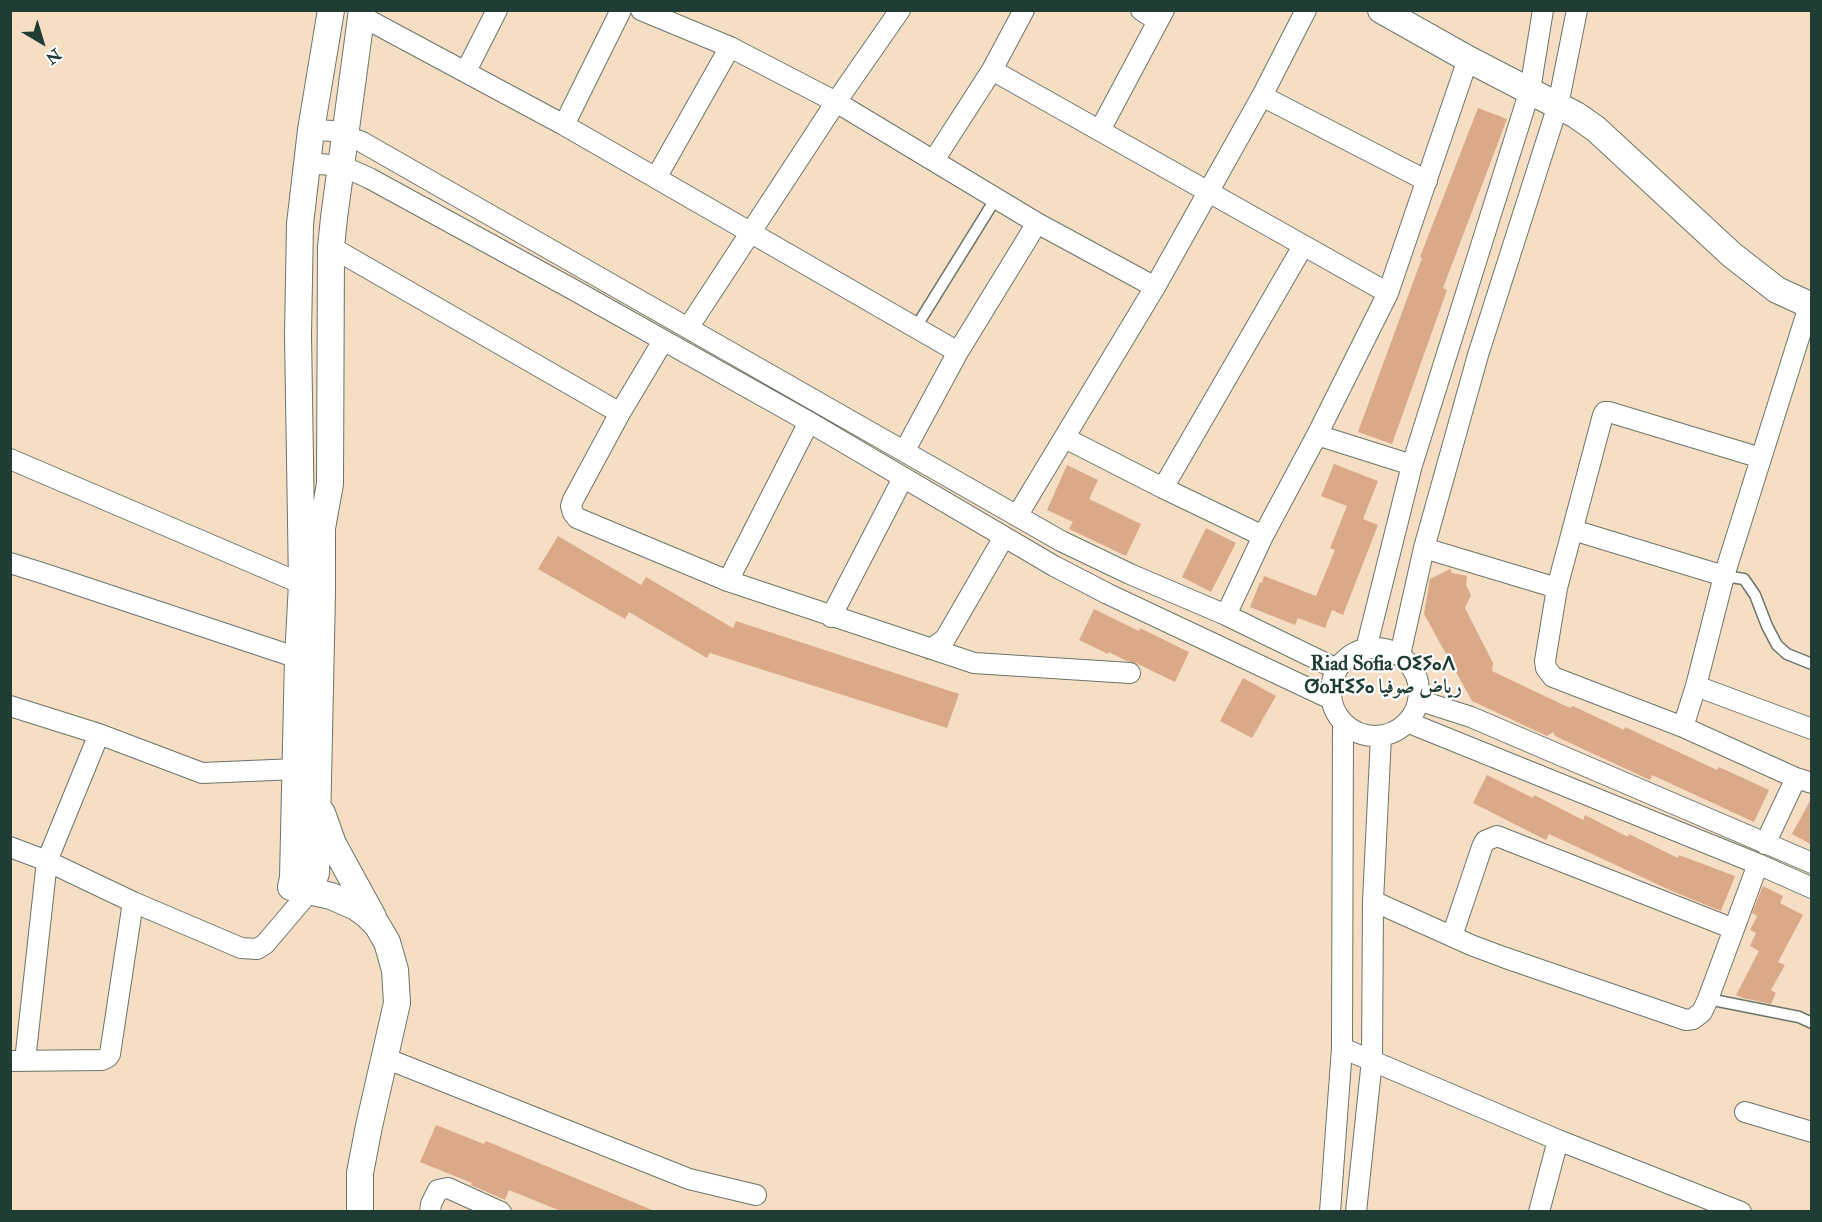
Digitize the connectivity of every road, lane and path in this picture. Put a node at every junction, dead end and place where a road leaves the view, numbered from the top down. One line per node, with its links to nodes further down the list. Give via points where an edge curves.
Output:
1 (331, 10): 23 (street)
2 (498, 10): 17 (street)
3 (621, 10): 22 (street)
4 (641, 10): 14 (street)
5 (900, 10): 20 (street)
6 (1024, 10): 16 (street)
7 (1142, 10): 13 (street)
8 (1306, 10): 19 (street)
9 (1381, 10): 15 (street)
10 (1544, 10): 18 (street)
11 (1577, 10): 21 (street)
12 (362, 13): 17 (street); 25 (street)
13 (1161, 16): 24 (street)
14 (730, 47): 20 (street); 29 (street)
15 (1468, 59): 18 (street); 30 (street)
16 (992, 70): 24 (street); 26 (street)
17 (466, 71): 22 (street)
18 (1530, 90): 21 (street); 51 (street)
19 (1262, 96): 30 (street); 31 (street)
20 (836, 102): 26 (street); 34 (street)
21 (1558, 105): 39 (street, via 1596,129 1732,255 1777,290); 58 (street, via 1478,355)
22 (564, 125): 29 (street)
23 (311, 130): 25 (street); 27 (street)
24 (1100, 130): 31 (street)
25 (346, 134): 28 (street); 41 (street)
26 (934, 160): 32 (street)
27 (308, 163): 28 (street); 62 (street, via 298,280)
28 (342, 166): 36 (street); 42 (street)
29 (656, 178): 34 (street)
30 (1427, 181): 38 (street)
31 (1209, 193): 35 (street); 37 (street)
32 (996, 198): 33 (street); 40 (lane)
33 (1037, 222): 37 (street); 43 (street)
34 (750, 231): 40 (street); 41 (street)
35 (1303, 246): 38 (street); 53 (street)
36 (331, 247): 44 (street); 62 (street, via 330,484)
37 (1155, 287): 47 (street)
38 (1388, 293): 46 (street)
39 (1810, 306): 49 (street)
40 (916, 327): 43 (street)
41 (688, 328): 48 (street)
42 (663, 341): 44 (street); 45 (street)
43 (958, 352): 48 (street)
44 (620, 413): 61 (street, via 573,500 573,513)
45 (809, 422): 52 (street); 61 (street)
46 (1317, 435): 51 (street); 56 (street)
47 (1065, 438): 53 (street); 54 (street)
48 (904, 450): 54 (street)
49 (1761, 458): 55 (street, via 1605,412); 60 (street)
50 (10, 459): 62 (street)
51 (1412, 465): 67 (street)
52 (903, 478): 57 (street); 65 (street)
53 (1164, 488): 56 (street)
54 (1017, 516): 64 (street, via 1061,541)
55 (1573, 530): 60 (street); 63 (street)
56 (1263, 536): 64 (street)
57 (1004, 537): 66 (street, via 945,639); 74 (street, via 1108,594)
58 (1424, 549): 63 (street); 68 (street)
59 (10, 563): 69 (street)
60 (1725, 576): 70 (lane, via 1744,579 1777,645 1787,654); 73 (street)
61 (728, 582): 65 (street)
62 (312, 588): 69 (street); 85 (street)
63 (1557, 588): 79 (street, via 1545,661 1549,674)
64 (1226, 615): 71 (street)
65 (831, 617): 66 (street)
66 (931, 649): 72 (street, via 974,663)
67 (1365, 649): 68 (street, via 1383,648); 71 (street, via 1349,656)
68 (1400, 655): 75 (street, via 1412,667 1418,683)
69 (298, 658): 83 (street)
70 (1812, 664)
71 (1337, 669): 74 (street, via 1331,683)
72 (1130, 673)
73 (1696, 686): 79 (street); 80 (street)
74 (1331, 699): 78 (street)
75 (1418, 700): 77 (street); 86 (street, via 1471,717)
76 (10, 706): 81 (street)
77 (1407, 722): 82 (street); 90 (street)
78 (1343, 723): 82 (street, via 1361,734); 100 (street)
79 (1683, 727): 84 (street)
80 (1812, 729)
81 (99, 734): 83 (street, via 202,773); 88 (street)
82 (1381, 736): 93 (street)
83 (296, 769): 92 (street, via 293,878)
84 (1804, 780): 86 (street)
85 (318, 800): 92 (street, via 315,873); 95 (street, via 333,844)
86 (1765, 844): 89 (street)
87 (10, 847): 88 (street)
88 (47, 861): 94 (street); 103 (street)
89 (1812, 863)
90 (1758, 864): 91 (street); 96 (street)
91 (1812, 888)
92 (301, 889): 94 (street, via 284,921 257,949 241,948); 95 (street, via 356,907)
93 (1373, 901): 97 (street); 102 (street)
94 (133, 902): 103 (street, via 110,1054 102,1060)
95 (377, 925): 101 (street, via 387,942 397,1003)
96 (1734, 929): 97 (street, via 1497,836 1485,841 1482,847); 98 (street)
97 (1452, 936): 98 (street, via 1686,1020 1698,1016)
98 (1708, 999): 99 (lane)
99 (1812, 1023)
100 (1342, 1048): 102 (street); 111 (street)
101 (385, 1058): 107 (street, via 689,1179); 108 (street, via 360,1173)
102 (1372, 1060): 106 (street); 112 (street)
103 (18, 1061)
104 (1745, 1112): 105 (street)
105 (1812, 1132)
106 (1558, 1140): 113 (street); 114 (street)
107 (756, 1195)
108 (360, 1212)
109 (430, 1212): 110 (street, via 438,1190 448,1188)
110 (501, 1212)
111 (1330, 1212)
112 (1356, 1212)
113 (1539, 1212)
114 (1741, 1212)

